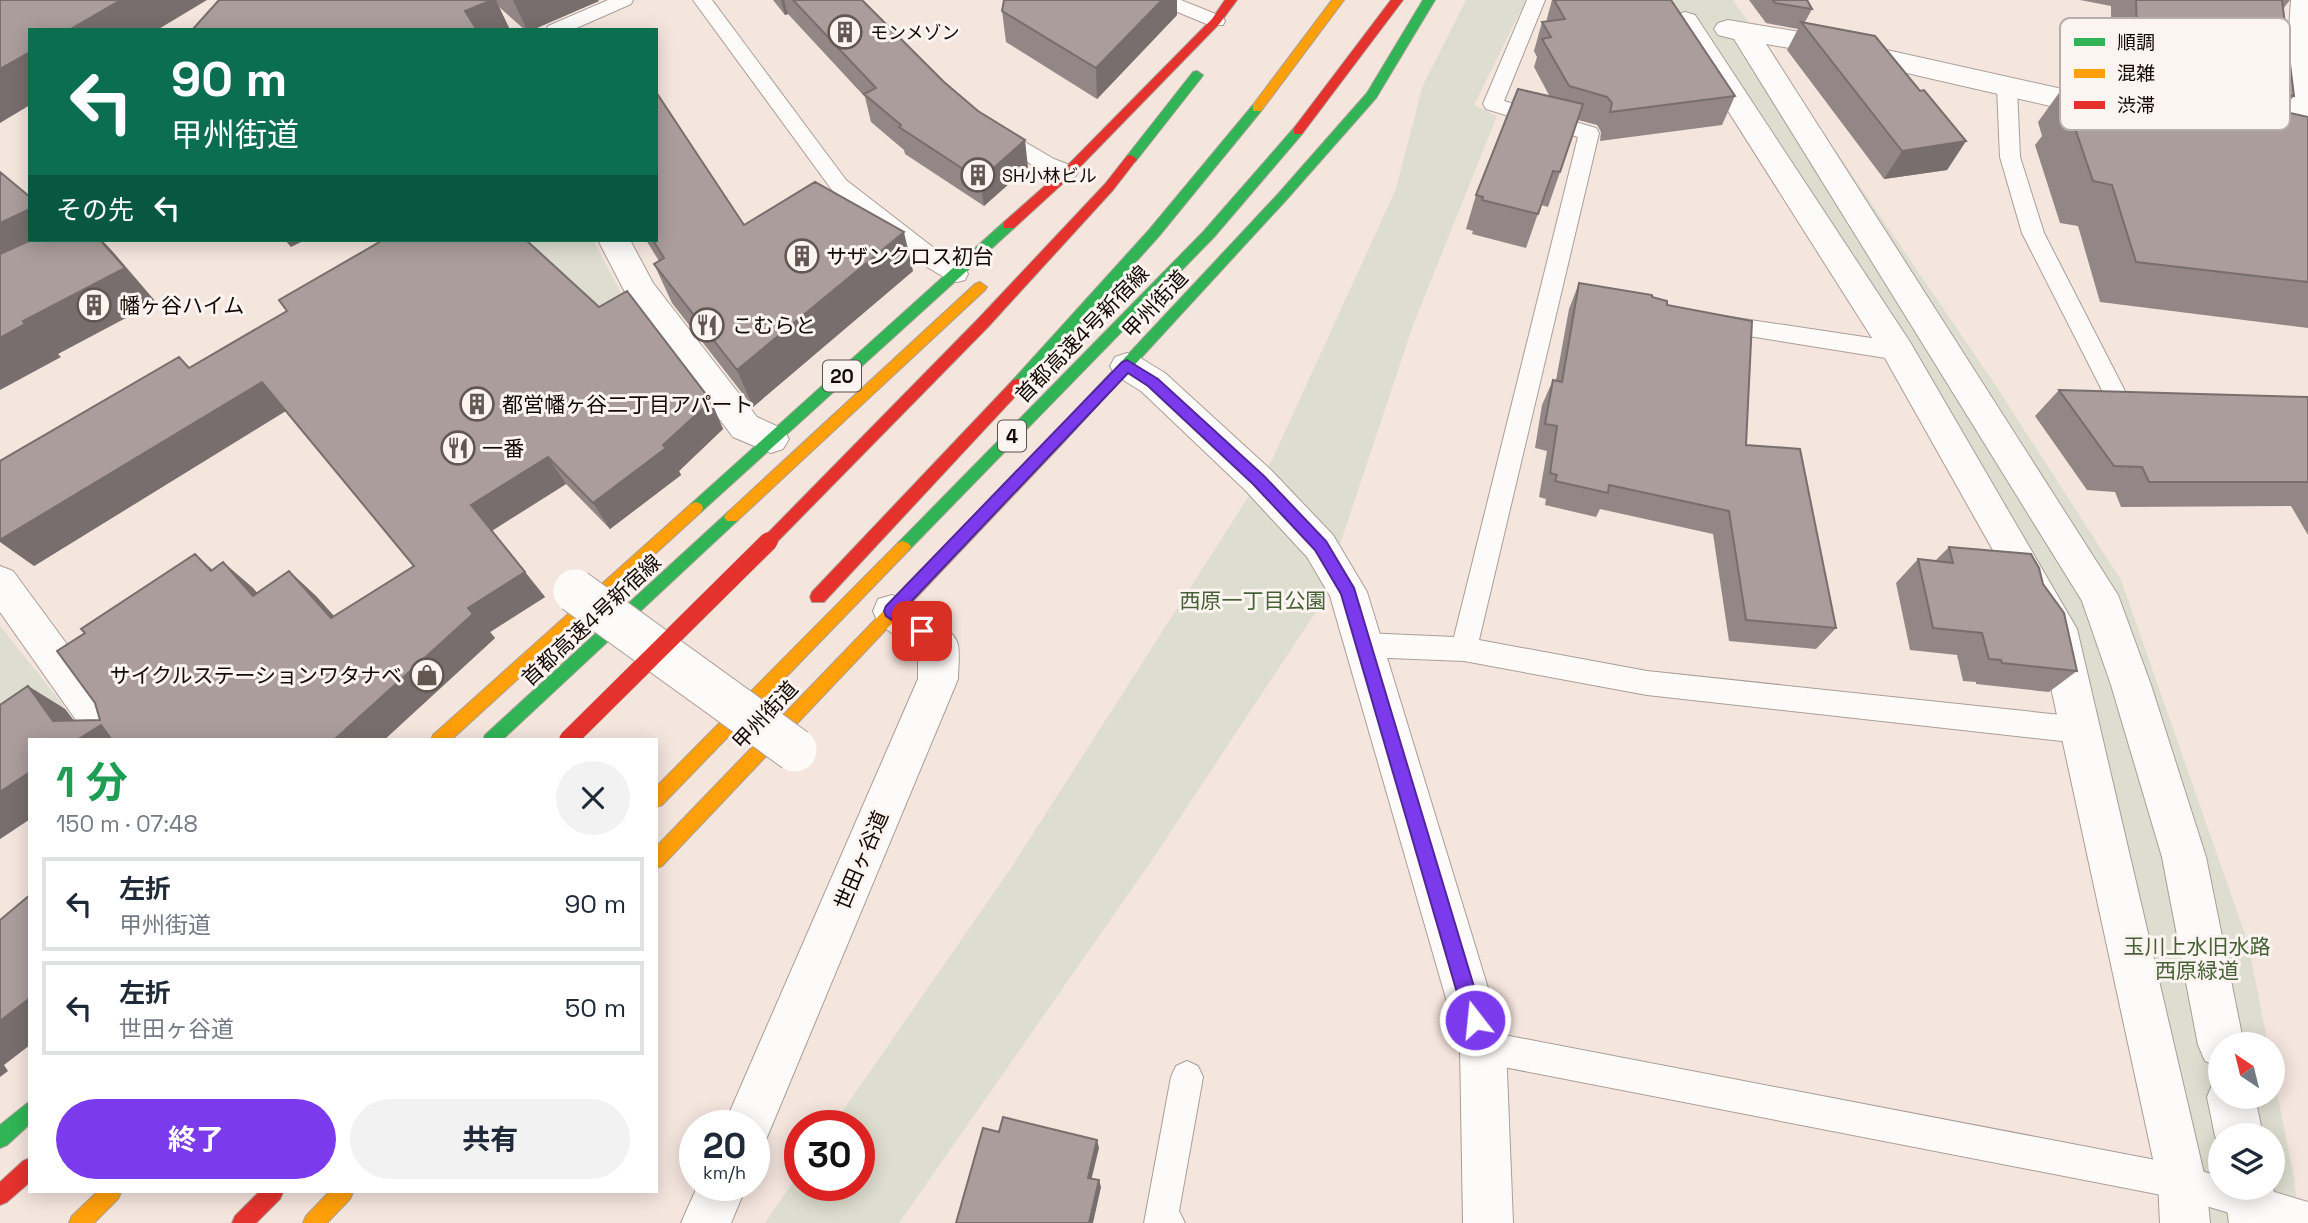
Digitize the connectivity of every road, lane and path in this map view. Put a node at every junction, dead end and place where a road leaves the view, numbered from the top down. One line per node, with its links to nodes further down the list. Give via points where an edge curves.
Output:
1 (624, 0): 12 (lane)
2 (702, 0): 20 (lane, via 839,185)
3 (1166, 0): 11 (lane)
4 (1231, 0): 11 (highway, 20)
5 (1338, 0): 31 (highway, via 1273,91 1155,234)
6 (1397, 0): 45 (highway, 首都高速4号新宿線 / 4, via 1289,145 1209,234)
7 (1429, 0): 26 (highway, 甲州街道, via 1372,95)
8 (1536, 0): 22 (lane, via 1493,104 1589,133)
9 (2305, 0): 16 (street, via 2297,130)
10 (1701, 19): 13 (street, via 1817,34); 25 (street); 47 (street, via 2099,595 2184,857)
11 (1216, 21): 17 (highway, 20)
12 (560, 28)
13 (2007, 88): 14 (street); 27 (lane, via 2010,157 2033,233 2120,404)
14 (2060, 99)
15 (977, 117): 17 (lane, via 1046,164)
16 (2301, 150)
17 (1068, 172): 20 (highway, 20)
18 (1080, 194): 41 (highway, bridge, via 1201,70 1109,187 983,323)
19 (615, 242): 28 (street, via 640,290 745,427)
20 (957, 274): 28 (highway, 20)
21 (990, 279): 40 (highway, 首都高速4号新宿線)
22 (1550, 296): 23 (lane); 34 (lane)
23 (1577, 300)
24 (1697, 319): 25 (lane)
25 (1898, 351): 37 (street, via 2057,629)
26 (1127, 366): 32 (highway, 甲州街道); 33 (street, via 1153,382 1258,480 1320,546 1348,592)
27 (2161, 405)
28 (771, 439): 39 (highway, 20)
29 (0, 582): 38 (street)
30 (575, 591): 42 (street, bridge)
31 (805, 611)
32 (892, 611): 46 (highway, 甲州街道); 50 (street, 世田ヶ谷道, via 938,644 938,679)
33 (1364, 645): 34 (lane); 48 (street)
34 (1464, 649): 37 (lane, via 1647,683)
35 (739, 683): 36 (highway)
36 (711, 713)
37 (2080, 730): 54 (street)
38 (113, 738)
39 (441, 738)
40 (493, 738)
41 (570, 738)
42 (795, 750)
43 (671, 759): 44 (highway)
44 (658, 775)
45 (658, 797)
46 (658, 858)
47 (2218, 1032)
48 (1483, 1047): 54 (lane); 67 (street)
49 (1186, 1077): 66 (lane, via 1160,1221)
50 (754, 1110)
51 (28, 1113): 52 (highway)
52 (0, 1138)
53 (28, 1170): 57 (highway)
54 (2182, 1182): 60 (lane); 68 (street)
55 (110, 1193): 62 (highway)
56 (341, 1193): 64 (highway)
57 (0, 1195)
58 (269, 1195): 63 (highway)
59 (716, 1201): 65 (street)
60 (2252, 1205): 61 (lane)
61 (2308, 1219)
62 (79, 1223)
63 (241, 1223)
64 (313, 1223)
65 (706, 1223)
66 (1168, 1223)
67 (1488, 1223)
68 (2185, 1223)

